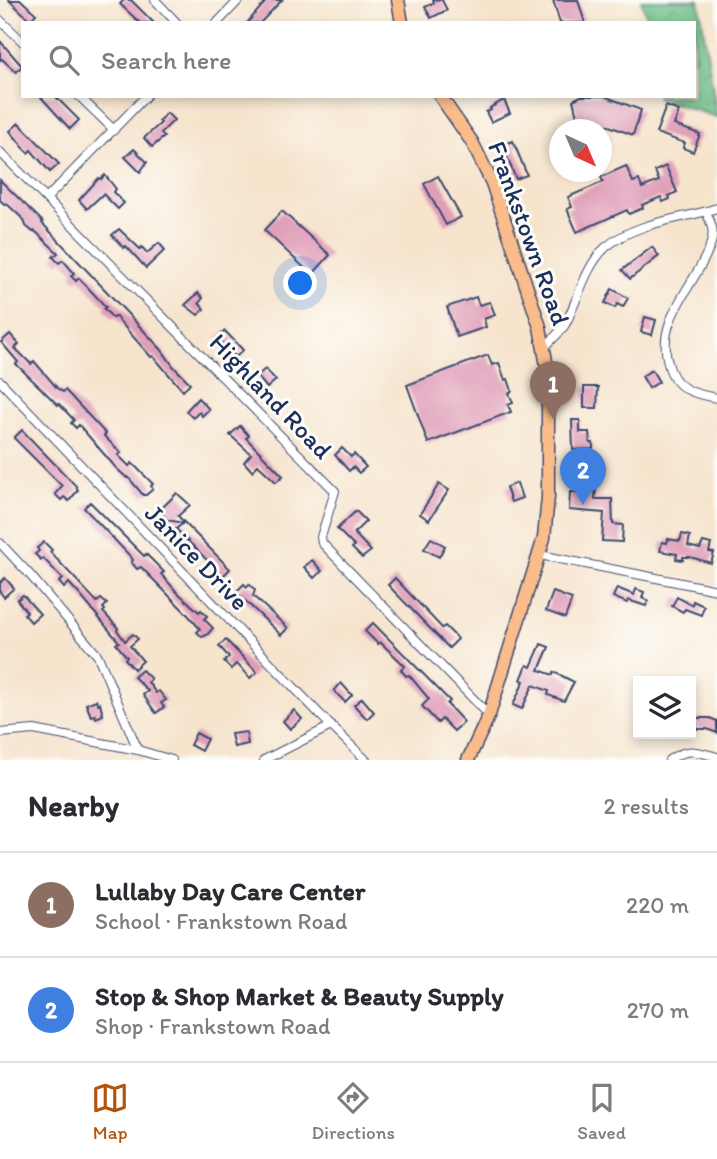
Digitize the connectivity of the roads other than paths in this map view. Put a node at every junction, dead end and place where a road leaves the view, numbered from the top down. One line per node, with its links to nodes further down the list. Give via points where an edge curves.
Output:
1 (155, 0): 5 (street)
2 (239, 0): 6 (street)
3 (398, 0): 7 (main road)
4 (0, 20): 8 (street)
5 (175, 21)
6 (219, 21)
7 (402, 21)
8 (21, 40)
9 (81, 98): 12 (street)
10 (144, 98): 12 (street)
11 (441, 98): 17 (main road, Frankstown Road, via 478,152 492,183)
12 (114, 130): 14 (street)
13 (0, 152): 14 (street, Highland Road)
14 (47, 198): 23 (street, Highland Road, via 335,491 322,543)
15 (717, 208): 16 (street)
16 (706, 212): 17 (street, via 638,229 607,247 595,262 565,326); 19 (street, via 713,228 711,243 674,310 663,348 671,376 693,394)
17 (545, 347): 21 (main road, Frankstown Road, via 548,497)
18 (0, 381): 24 (street, Janice Drive)
19 (717, 398)
20 (0, 543): 26 (street, via 98,656)
21 (540, 555): 22 (street); 23 (main road, Frankstown Road)
22 (717, 590)
23 (489, 715): 31 (main road, Frankstown Road)
24 (331, 726): 29 (street); 30 (street, Janice Drive)
25 (0, 733): 26 (street, via 34,730)
26 (138, 750): 28 (street)
27 (717, 757): 32 (street, via 692,750)
28 (173, 760)
29 (264, 760)
30 (366, 760)
31 (468, 760)
32 (669, 760)

